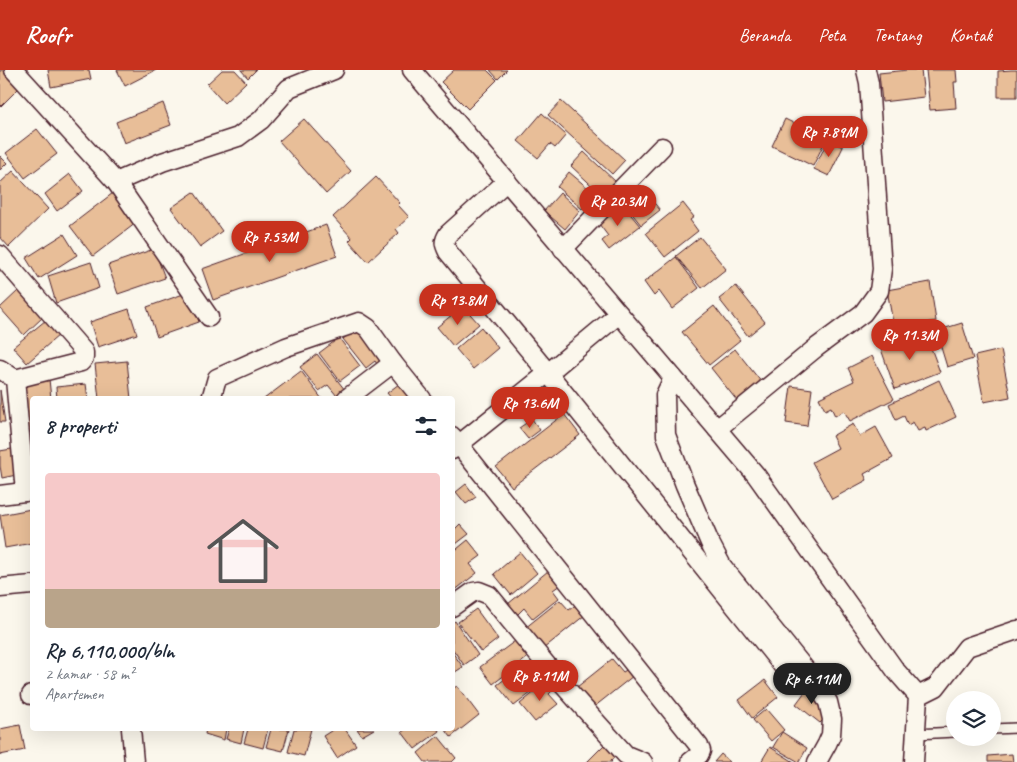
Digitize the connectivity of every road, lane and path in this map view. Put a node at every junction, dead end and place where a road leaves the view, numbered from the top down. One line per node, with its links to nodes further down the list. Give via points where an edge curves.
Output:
1 (14, 70): 7 (street)
2 (334, 70): 7 (street, via 289,88 261,120 238,137 162,162)
3 (866, 70): 20 (street, via 882,269 879,291 863,313)
4 (417, 72): 6 (street)
5 (662, 147): 8 (street)
6 (507, 181): 8 (street); 14 (street, via 448,234 444,245)
7 (116, 182): 11 (street)
8 (564, 249): 10 (street)
9 (0, 256): 16 (street, via 84,352 81,362)
10 (619, 314): 14 (street); 15 (street)
11 (209, 317)
12 (393, 363): 17 (street, via 368,328 359,322 286,347 217,378); 18 (street); 19 (street)
13 (0, 369): 16 (street)
14 (548, 373): 21 (street); 28 (street)
15 (673, 378): 20 (street); 38 (street, via 665,395 666,435 710,543 722,566 828,702 831,735)
16 (15, 379): 22 (street)
17 (211, 396)
18 (350, 396)
19 (420, 396)
20 (717, 429): 29 (street, via 756,475 896,671)
21 (455, 443): 37 (street, via 699,746 699,755)
22 (29, 492): 23 (street)
23 (0, 495)
24 (30, 584): 25 (street)
25 (0, 588)
26 (455, 605): 36 (street, via 472,592 489,595 626,755)
27 (1017, 630): 29 (street, via 967,647 936,687)
28 (790, 675)
29 (918, 696): 34 (street)
30 (1017, 728): 31 (lane)
31 (1001, 729)
32 (131, 731): 35 (street)
33 (946, 732): 34 (lane)
34 (916, 734): 39 (street)
35 (134, 762)
36 (643, 762)
37 (690, 762)
38 (817, 762)
39 (914, 762)

